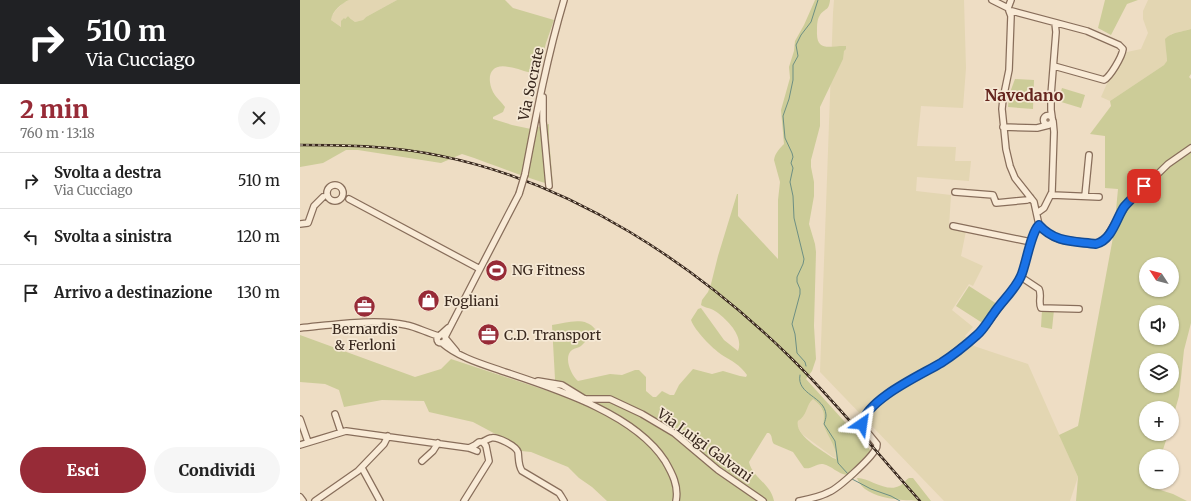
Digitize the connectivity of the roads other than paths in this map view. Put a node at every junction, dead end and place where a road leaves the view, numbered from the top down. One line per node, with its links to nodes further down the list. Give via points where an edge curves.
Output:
1 (564, 0): 7 (street, Via Socrate)
2 (992, 0): 4 (street)
3 (1011, 0): 4 (street)
4 (1009, 10): 5 (street); 9 (street, via 1009,70 1003,98)
5 (1055, 23): 6 (street); 6 (street, via 1087,31 1123,49 1122,55 1106,79)
6 (1054, 66): 8 (street)
7 (542, 84): 12 (street); 29 (street, Via Socrate, bridge, via 526,174 519,194)
8 (1049, 120): 9 (street, via 1031,128); 16 (street, via 1054,132)
9 (1003, 127): 20 (street, via 1012,173)
10 (1191, 148): 26 (street, via 1168,164 1127,204 1104,241 1096,244 1059,240)
11 (1089, 155): 17 (street)
12 (549, 186)
13 (327, 192): 15 (street, via 330,186 337,185); 18 (street); 23 (street)
14 (955, 192): 20 (street, via 992,195 996,203)
15 (344, 193): 21 (street); 22 (street)
16 (1052, 194): 17 (street); 24 (street, via 1044,208)
17 (1085, 196): 19 (street)
18 (323, 197): 23 (street); 25 (street, via 314,206 308,222)
19 (1099, 197)
20 (1031, 198): 24 (street)
21 (341, 199): 22 (street); 23 (street, via 334,202)
22 (349, 199): 29 (street)
23 (330, 200)
24 (1037, 213): 26 (street)
25 (300, 224)
26 (1039, 225): 28 (street)
27 (953, 226): 28 (street)
28 (1031, 242): 30 (street)
29 (480, 269): 33 (street)
30 (1020, 277): 31 (street, via 1039,289 1041,308); 64 (street, via 977,336 942,362 903,383 882,398 865,416 863,427 877,447 853,474 830,492)
31 (1079, 309)
32 (300, 328): 33 (street, via 376,322 407,325)
33 (442, 338): 34 (street, via 446,347 471,360)
34 (528, 380): 35 (street); 37 (street)
35 (559, 385): 36 (street); 37 (street, via 556,386)
36 (566, 387): 37 (street, via 566,390); 38 (street)
37 (560, 392): 39 (street)
38 (587, 399): 39 (street); 63 (street, Via Luigi Galvani, via 610,399 642,414 674,433 718,470)
39 (596, 407): 62 (street, via 636,431 657,450 676,484)
40 (335, 414): 42 (street)
41 (300, 419): 44 (street)
42 (341, 432): 43 (street, via 353,431); 44 (street)
43 (388, 436): 46 (street); 55 (street)
44 (308, 442): 48 (street)
45 (482, 442): 47 (street, via 494,438); 49 (street); 51 (street)
46 (438, 443): 50 (street); 53 (street)
47 (506, 443): 51 (street, via 493,441); 61 (street, via 516,449 522,471 559,493)
48 (300, 445)
49 (475, 445): 50 (street); 52 (street)
50 (469, 448): 52 (street)
51 (486, 448): 52 (street, via 484,452); 54 (street, via 489,457)
52 (479, 452): 54 (street, via 485,457)
53 (422, 461)
54 (487, 464): 60 (street)
55 (362, 468): 58 (street); 59 (street)
56 (300, 497): 57 (street)
57 (303, 501)
58 (315, 501)
59 (380, 501)
60 (464, 501)
61 (564, 501)
62 (676, 501)
63 (764, 501)
64 (799, 501)

